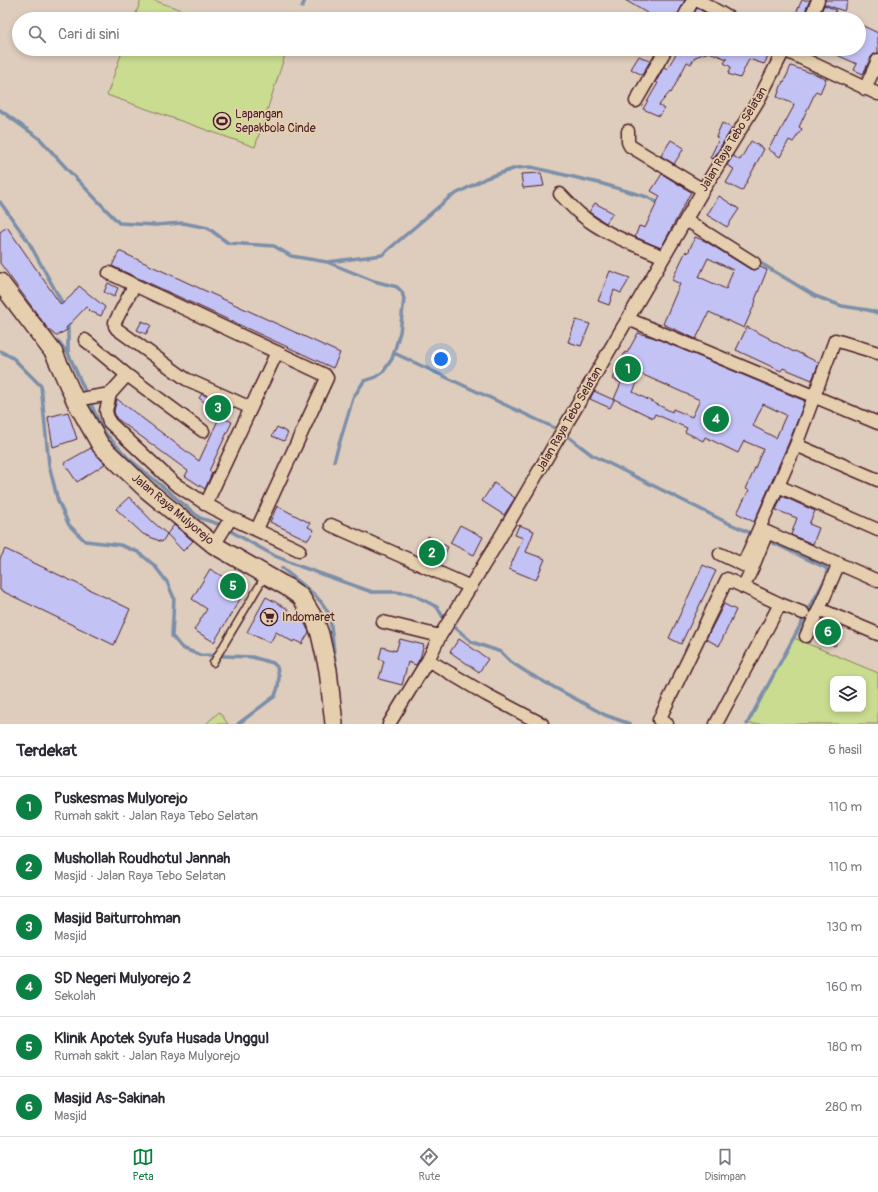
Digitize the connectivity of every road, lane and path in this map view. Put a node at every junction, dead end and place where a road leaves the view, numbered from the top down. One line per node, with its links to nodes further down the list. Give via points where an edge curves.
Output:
1 (699, 0): 3 (street); 4 (street)
2 (818, 0): 5 (street)
3 (689, 12)
4 (719, 12)
5 (813, 12)
6 (662, 56): 12 (street)
7 (787, 56): 14 (street, Jalan Raya Tebo Selatan)
8 (800, 56): 10 (street, Jalan Raya Tebo Selatan)
9 (878, 60): 10 (street)
10 (866, 89): 11 (street, Jalan Raya Tebo Selatan)
11 (878, 94)
12 (636, 101)
13 (628, 132): 14 (street, via 630,146)
14 (703, 190): 16 (street, Jalan Raya Tebo Selatan)
15 (560, 194): 17 (street, via 580,215 591,222)
16 (686, 220): 17 (street, Jalan Raya Tebo Selatan); 18 (street)
17 (664, 257): 22 (street, Jalan Raya Tebo Selatan)
18 (754, 263)
19 (109, 273): 21 (street)
20 (0, 282): 29 (main road, Jalan Raya Mulyorejo, via 54,353)
21 (134, 286): 24 (street); 30 (street, via 114,326 186,379)
22 (628, 319): 28 (street); 50 (street, Jalan Raya Tebo Selatan)
23 (84, 340): 26 (street)
24 (277, 352): 30 (street); 40 (street, via 327,378)
25 (878, 353): 28 (street, via 834,340)
26 (127, 375): 27 (street); 32 (street)
27 (104, 396): 29 (street); 36 (street, via 109,422 175,484)
28 (814, 396): 31 (street); 33 (street)
29 (80, 399): 42 (main road, Jalan Raya Mulyorejo, via 102,446 148,491)
30 (250, 408): 36 (street)
31 (878, 423)
32 (203, 431)
33 (796, 445): 34 (street); 35 (street)
34 (878, 480)
35 (778, 486): 39 (street); 41 (street)
36 (206, 504): 37 (street)
37 (230, 521): 40 (street); 42 (street)
38 (331, 525): 50 (street)
39 (878, 529)
40 (256, 530): 43 (street)
41 (764, 531): 45 (street); 46 (street)
42 (218, 540): 47 (main road, Jalan Raya Mulyorejo)
43 (299, 550)
44 (720, 554): 46 (street)
45 (839, 563): 49 (street); 53 (street)
46 (744, 565): 48 (street); 51 (street)
47 (266, 575): 60 (lane); 61 (main road, Jalan Raya Mulyorejo, via 301,597 315,620 328,670)
48 (727, 579): 51 (street); 64 (street, via 659,720)
49 (878, 581)
50 (471, 587): 56 (street, Jalan Raya Tebo Selatan)
51 (743, 587): 52 (street)
52 (780, 604): 54 (street); 65 (street)
53 (819, 609): 57 (street); 58 (street)
54 (803, 612)
55 (383, 622): 56 (street)
56 (443, 632): 59 (street, Jalan Raya Tebo Selatan)
57 (878, 634)
58 (806, 636)
59 (428, 660): 62 (street, Jalan Raya Tebo Selatan); 63 (street)
60 (213, 663)
61 (334, 724)
62 (389, 724)
63 (542, 724)
64 (666, 724)
65 (716, 724)

